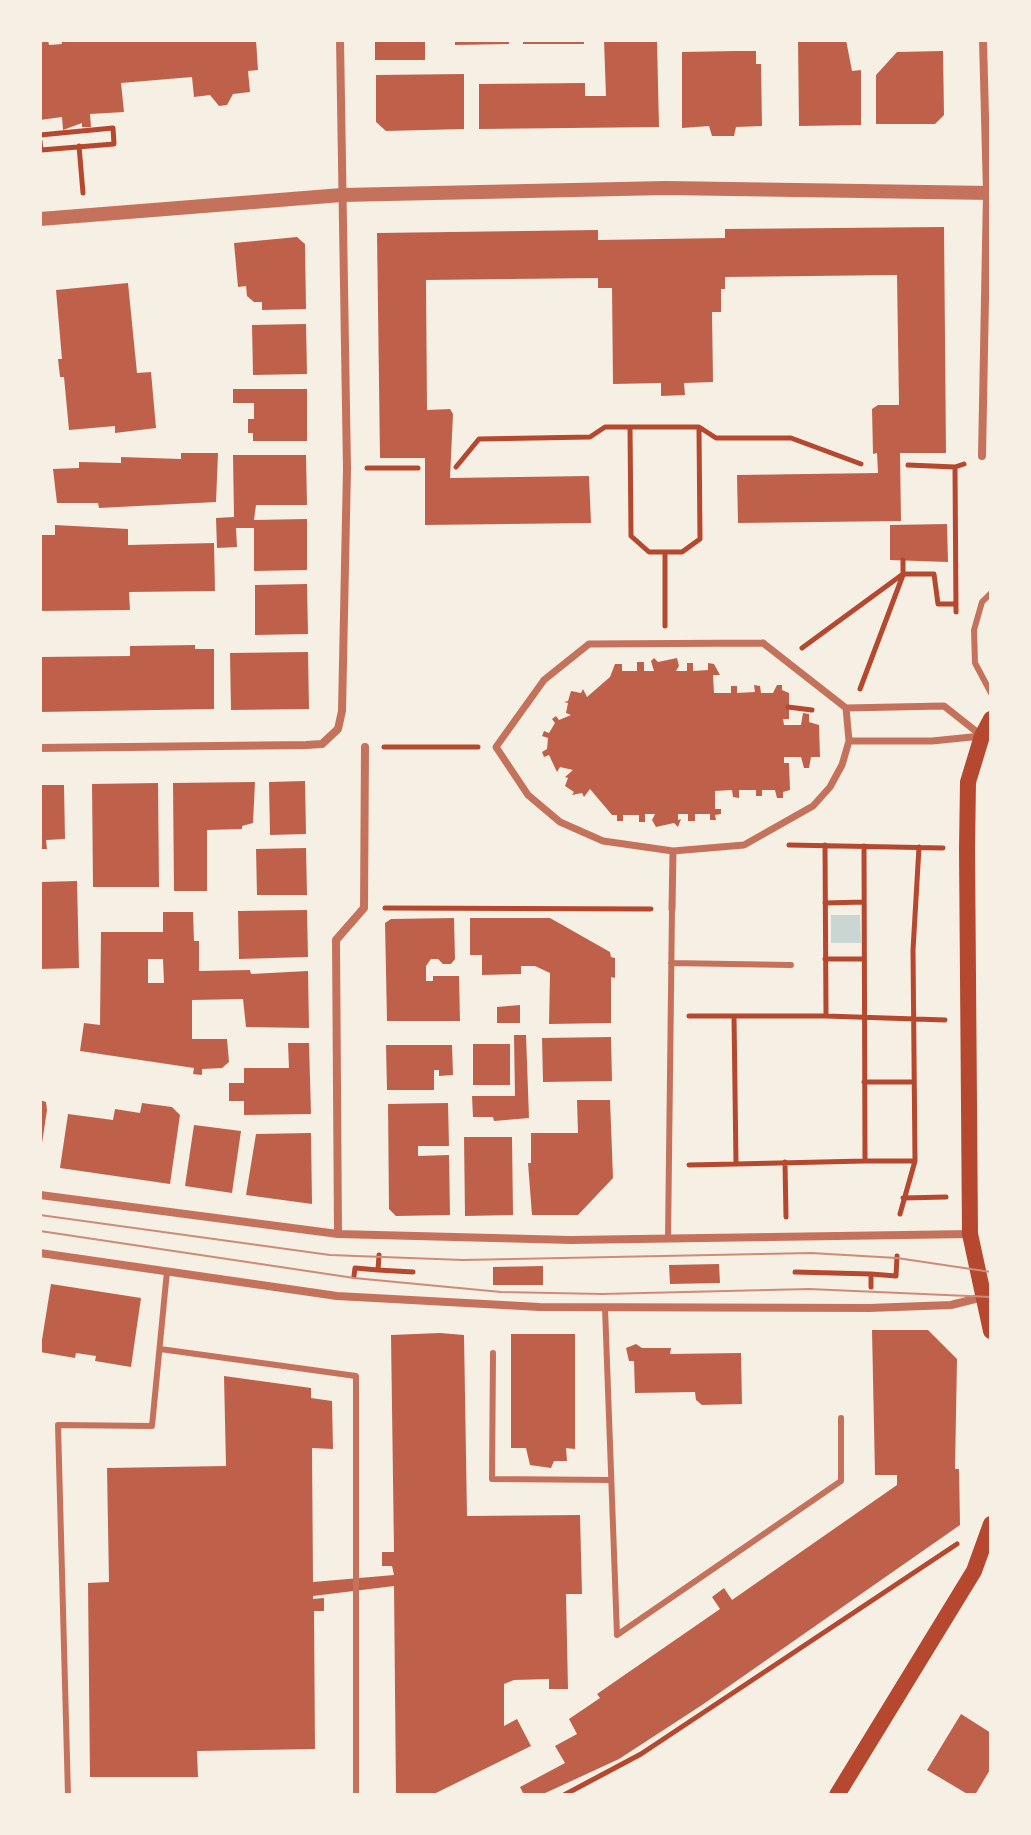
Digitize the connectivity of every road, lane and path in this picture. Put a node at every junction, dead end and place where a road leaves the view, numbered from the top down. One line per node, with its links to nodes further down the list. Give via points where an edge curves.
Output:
1 (340, 40): 9 (street)
2 (983, 40): 8 (street)
3 (77, 123): 4 (path)
4 (78, 131): 5 (path); 7 (path, via 113,128 114,144)
5 (40, 135)
6 (40, 141): 7 (path, via 41,150)
7 (79, 146): 10 (path)
8 (989, 193): 9 (street, via 666,188); 14 (street)
9 (342, 195): 10 (street); 20 (street)
10 (85, 214): 11 (street)
11 (40, 219)
12 (630, 427): 13 (path); 17 (path, via 605,427 590,437 479,439); 21 (path, via 631,536 649,552)
13 (699, 427): 15 (path, via 716,438 791,438); 21 (path, via 700,539 682,552)
14 (982, 456): 18 (path)
15 (861, 464)
16 (908, 465): 18 (path)
17 (456, 467)
18 (955, 467): 25 (path)
19 (418, 468): 20 (path)
20 (347, 469): 38 (street, via 342,711 332,738 306,745)
21 (665, 552): 27 (path)
22 (903, 560): 23 (path)
23 (903, 574): 25 (path, via 934,574 938,604); 28 (path); 31 (path)
24 (991, 593): 29 (lane, via 982,602 974,630 975,663)
25 (956, 604): 26 (path)
26 (956, 620)
27 (665, 643): 28 (street, via 763,643); 37 (street, via 589,644 544,680)
28 (786, 661): 31 (street)
29 (991, 693)
30 (788, 707): 32 (path, via 801,706)
31 (850, 708): 34 (street, via 944,706); 35 (street)
32 (821, 716)
33 (991, 719): 34 (main road)
34 (982, 736): 35 (street); 42 (main road, via 968,782)
35 (849, 741): 39 (street, via 830,787 813,806)
36 (365, 747): 37 (path); 46 (street)
37 (496, 747): 43 (street, via 528,795 560,822 603,841)
38 (40, 748)
39 (744, 845): 40 (path); 43 (street)
40 (864, 846): 41 (path); 44 (path)
41 (919, 847): 42 (path); 55 (path)
42 (967, 849): 56 (main road)
43 (673, 851): 47 (street)
44 (864, 902): 45 (path); 49 (path)
45 (825, 903)
46 (364, 908): 47 (path); 67 (street, via 336,940)
47 (672, 909): 50 (lane)
48 (825, 959): 49 (path)
49 (864, 959): 54 (path)
50 (671, 963): 51 (lane); 62 (lane)
51 (791, 965)
52 (734, 1016): 63 (path)
53 (826, 1016): 54 (path)
54 (864, 1017): 55 (path); 57 (path)
55 (914, 1018): 56 (path); 58 (path)
56 (969, 1021): 65 (main road)
57 (864, 1082): 58 (path); 59 (path)
58 (912, 1082): 60 (path)
59 (865, 1161): 60 (path); 61 (path)
60 (915, 1161): 65 (path, via 903,1198)
61 (785, 1162): 63 (path); 68 (path)
62 (668, 1164): 63 (path); 71 (lane)
63 (736, 1164)
64 (40, 1195): 67 (street)
65 (968, 1196): 69 (main road)
66 (897, 1233): 68 (street); 69 (street); 77 (path, via 896,1276)
67 (338, 1234): 70 (street)
68 (786, 1234): 71 (street)
69 (970, 1234): 79 (main road)
70 (380, 1235): 71 (street); 73 (path)
71 (668, 1239)
72 (40, 1253): 74 (street)
73 (378, 1270): 75 (path); 78 (path, via 355,1268)
74 (167, 1271): 78 (street); 83 (lane)
75 (413, 1272)
76 (795, 1272): 77 (path)
77 (871, 1274): 81 (path)
78 (353, 1297): 80 (street)
79 (988, 1299): 81 (street); 82 (main road)
80 (605, 1308): 81 (street); 86 (lane)
81 (869, 1308)
82 (991, 1331)
83 (160, 1349): 90 (lane, via 152,1426 58,1425); 91 (lane, via 356,1376)
84 (493, 1353): 86 (lane, via 492,1479)
85 (841, 1418): 86 (lane, via 841,1481 617,1635)
86 (611, 1480)
87 (991, 1524): 93 (main road, via 974,1571)
88 (965, 1538): 89 (path)
89 (579, 1792): 92 (path)
90 (68, 1795)
91 (356, 1795)
92 (564, 1795)
93 (837, 1795)

